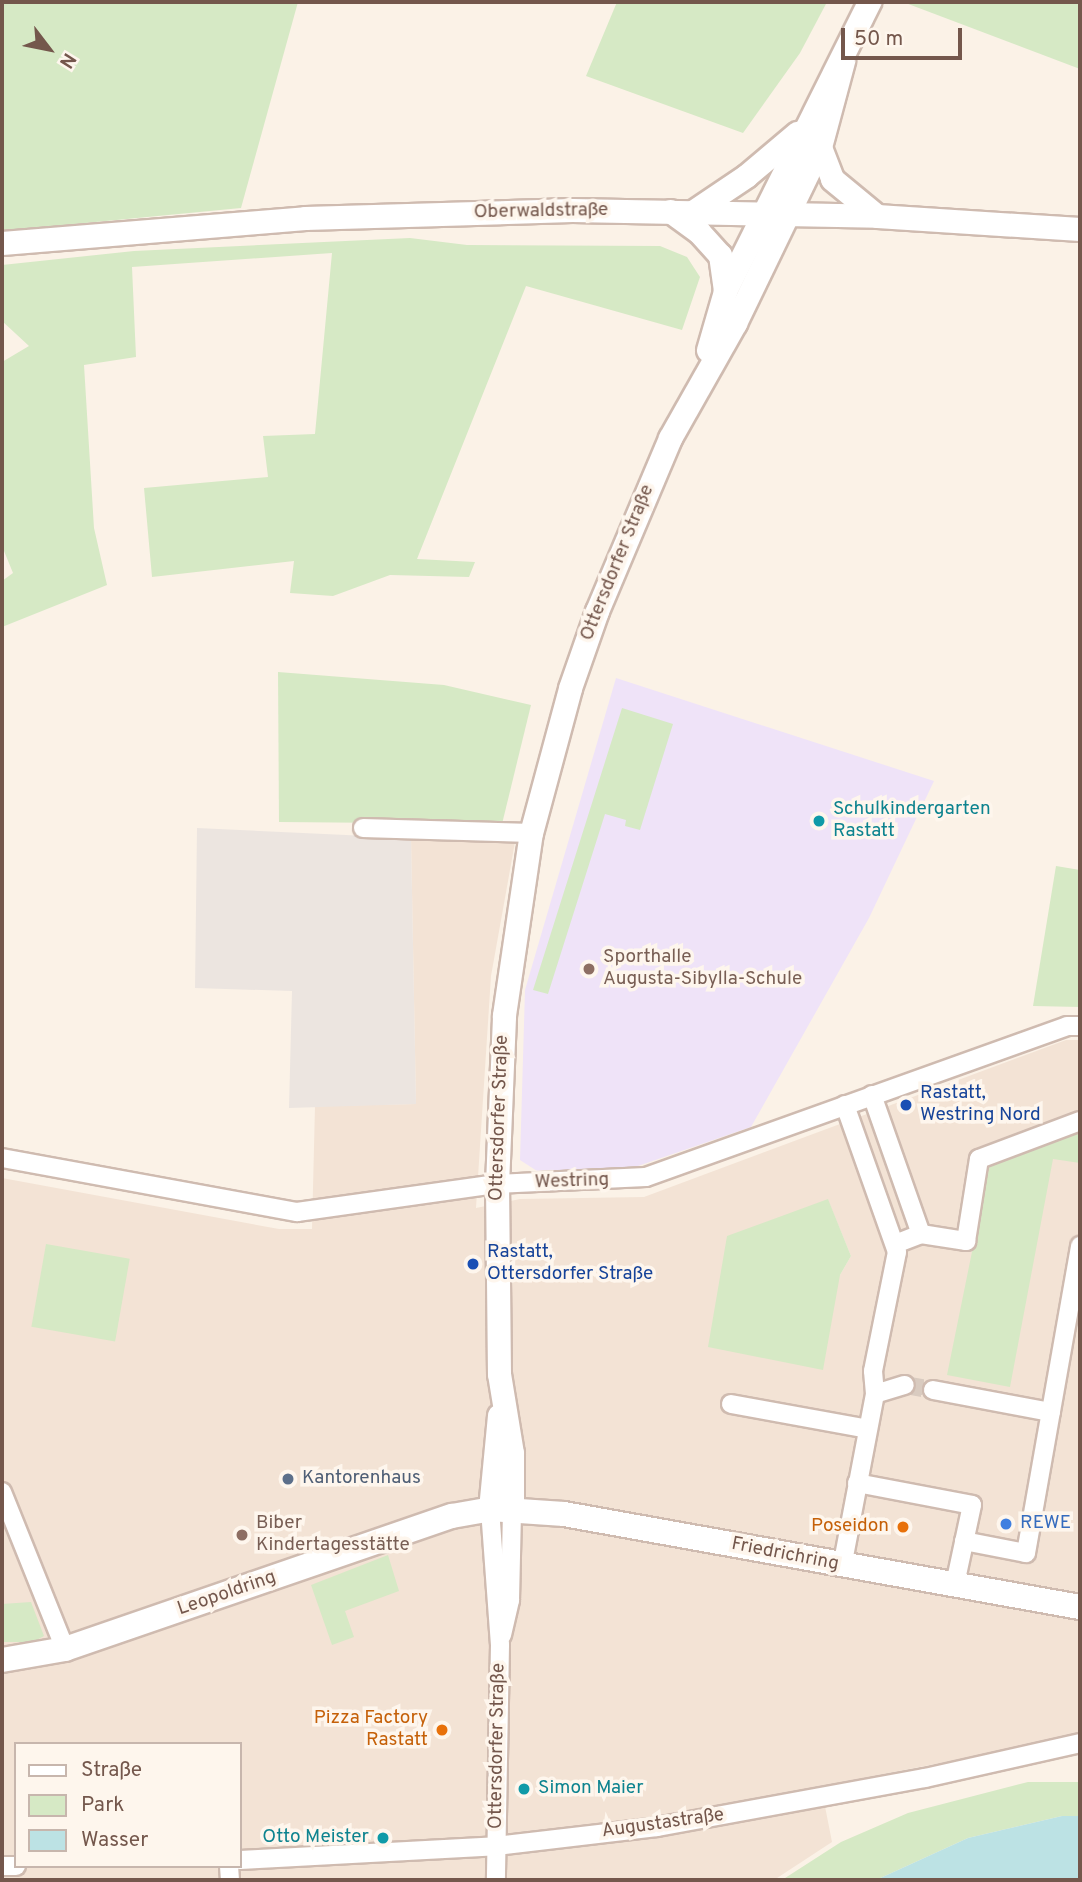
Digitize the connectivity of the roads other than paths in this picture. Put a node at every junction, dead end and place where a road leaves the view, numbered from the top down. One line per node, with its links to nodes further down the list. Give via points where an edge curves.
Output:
1 (869, 2): 2 (street, Ottersdorfer Straße)
2 (843, 61): 3 (street, Ottersdorfer Straße); 4 (street, Ottersdorfer Straße)
3 (802, 130): 6 (street); 7 (street, Ottersdorfer Straße)
4 (820, 147): 8 (street, Ottersdorfer Straße); 9 (street, via 832,179)
5 (670, 211): 6 (street, Oberwaldstraße); 11 (street, Oberwaldstraße, via 305,218); 12 (street, via 720,255)
6 (694, 211): 7 (street, Oberwaldstraße)
7 (763, 212): 8 (street, Oberwaldstraße); 12 (street, Ottersdorfer Straße)
8 (789, 213): 9 (street, Oberwaldstraße); 13 (street, Ottersdorfer Straße, via 734,323)
9 (877, 216): 10 (street, Oberwaldstraße)
10 (1080, 229)
11 (2, 243)
12 (725, 291): 13 (street, Ottersdorfer Straße)
13 (699, 380): 15 (street, Ottersdorfer Straße, via 597,611 553,744)
14 (363, 828): 15 (street)
15 (531, 833): 21 (street, Ottersdorfer Straße, via 504,1015)
16 (1080, 1026): 17 (street, Westring, via 1067,1026)
17 (873, 1095): 18 (street, Westring); 22 (street)
18 (845, 1105): 21 (street, Westring, via 733,1150 646,1177); 23 (street)
19 (1080, 1121): 22 (street, via 979,1159 965,1241)
20 (2, 1158): 21 (street, Westring, via 275,1211)
21 (497, 1184): 33 (street, Ottersdorfer Straße)
22 (921, 1234): 23 (street)
23 (895, 1244): 27 (street, via 873,1371)
24 (1080, 1246): 29 (street)
25 (905, 1385): 27 (street)
26 (933, 1390): 29 (street)
27 (875, 1394): 30 (street)
28 (731, 1404): 30 (street)
29 (1051, 1412): 34 (street, via 1026,1553)
30 (868, 1429): 31 (street)
31 (858, 1483): 34 (street, via 972,1504); 35 (street)
32 (2, 1492): 38 (street)
33 (501, 1509): 35 (main road, Friedrichring, via 564,1514); 38 (main road, Leopoldring, via 452,1516); 41 (street, Ottersdorfer Straße)
34 (964, 1541): 36 (street)
35 (842, 1567): 36 (main road, Friedrichring)
36 (955, 1584): 37 (main road, Friedrichring)
37 (1080, 1607)
38 (65, 1649): 39 (main road, Leopoldring)
39 (2, 1660)
40 (1080, 1743): 41 (street, Augustastraße, via 791,1804 657,1827)
41 (496, 1846): 42 (street, Augustastraße); 43 (street, Ottersdorfer Straße); 44 (street, Ottersdorfer Straße)
42 (242, 1860)
43 (482, 1880)
44 (496, 1880)

